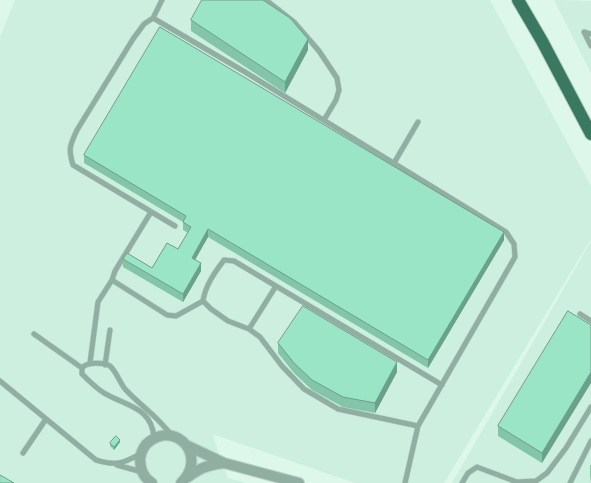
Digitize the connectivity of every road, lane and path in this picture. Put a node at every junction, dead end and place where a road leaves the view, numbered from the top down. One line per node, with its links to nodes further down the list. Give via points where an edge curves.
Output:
1 (162, 0): 4 (lane)
2 (266, 0): 7 (lane, via 294,22 319,51 337,78 339,90 336,100)
3 (518, 0): 9 (main road)
4 (153, 18): 7 (lane); 11 (lane, via 144,24 133,39 76,130 69,153 73,165)
5 (591, 34): 6 (lane, via 584,32)
6 (591, 46)
7 (324, 120): 10 (lane)
8 (418, 122): 10 (lane)
9 (591, 134)
10 (394, 163): 25 (lane, via 506,232 516,250 510,267)
11 (151, 212): 12 (lane); 13 (lane)
12 (175, 226)
13 (112, 280): 15 (lane, via 167,315 176,316); 21 (lane, via 98,302)
14 (276, 286): 15 (lane, via 234,262 224,260 204,293); 18 (lane); 25 (lane)
15 (203, 301): 18 (lane, via 228,321)
16 (580, 314): 17 (lane)
17 (591, 321)
18 (249, 329): 28 (lane, via 260,337 304,389 338,409)
19 (110, 330): 22 (lane)
20 (34, 334): 23 (lane)
21 (90, 363): 22 (lane); 23 (lane)
22 (105, 365): 29 (lane, via 113,369 126,390)
23 (82, 368): 30 (lane, via 82,374 103,392 131,404 147,417)
24 (0, 381): 27 (lane)
25 (442, 385): 28 (lane)
26 (591, 407): 42 (lane, via 557,461 536,481 517,482 477,467 468,473)
27 (46, 419): 33 (lane); 36 (lane, via 96,460)
28 (418, 426): 41 (lane)
29 (173, 436): 30 (street); 32 (street)
30 (154, 438): 34 (street)
31 (591, 441): 43 (lane)
32 (186, 445): 35 (street); 38 (street, via 192,461 191,469)
33 (23, 452)
34 (141, 454): 36 (lane, via 126,462); 37 (street, via 140,465)
35 (224, 463): 38 (street, via 198,469); 40 (street)
36 (114, 464): 37 (lane)
37 (143, 473): 39 (street)
38 (184, 480)
39 (152, 483)
40 (299, 483)
41 (405, 483)
42 (462, 483)
43 (570, 483)

